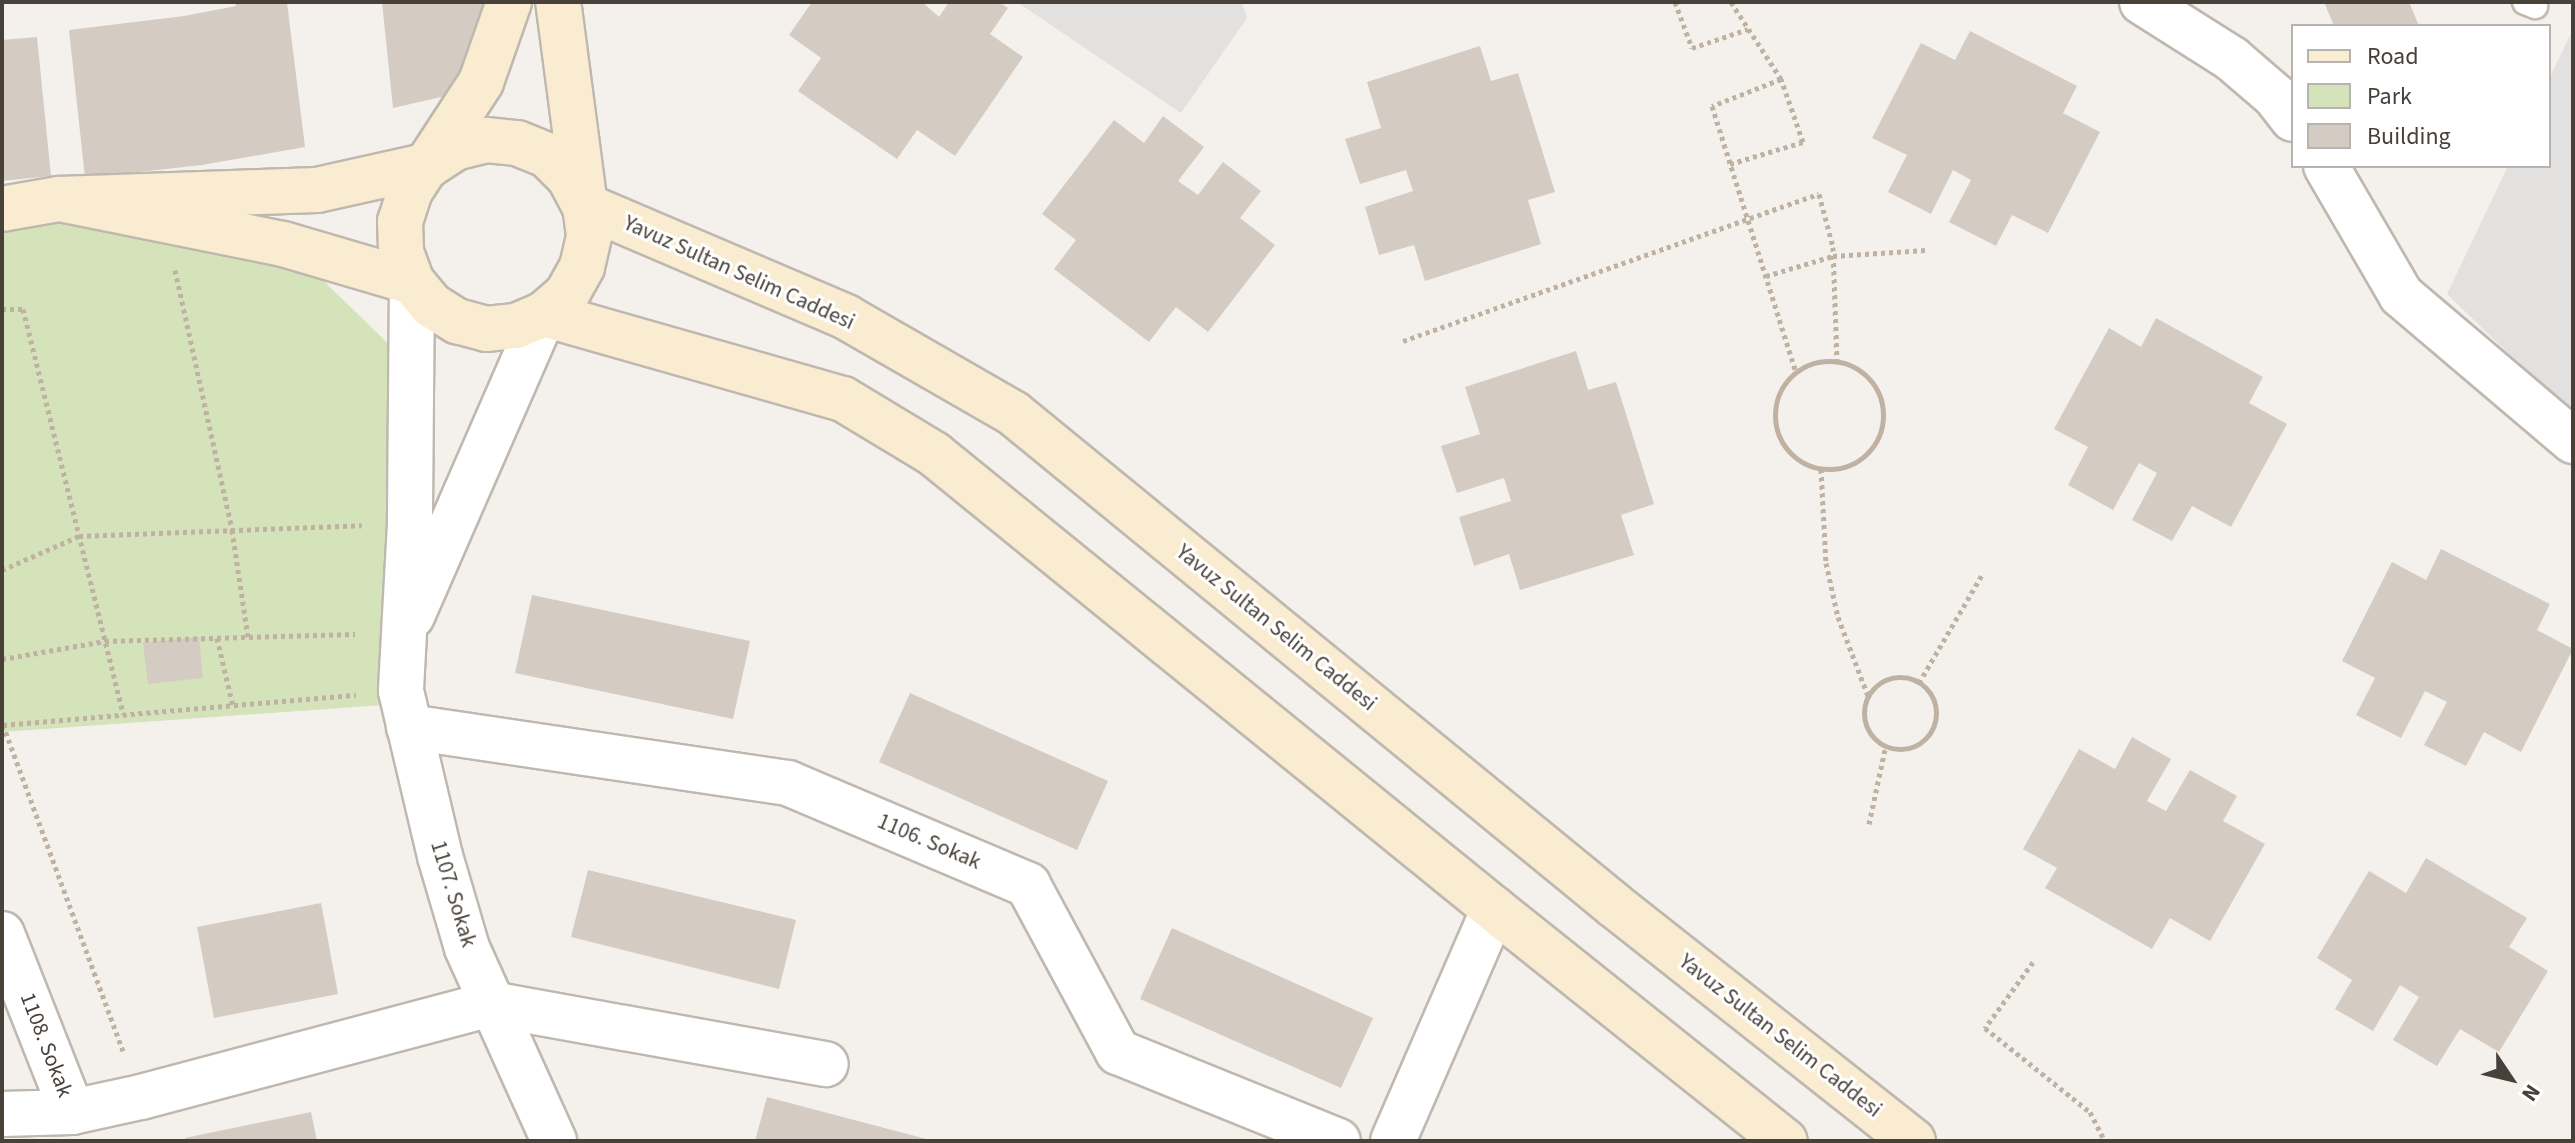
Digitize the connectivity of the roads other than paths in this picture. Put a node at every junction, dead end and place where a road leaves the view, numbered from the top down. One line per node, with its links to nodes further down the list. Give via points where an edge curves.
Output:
1 (509, 2): 5 (street, via 481,82)
2 (558, 2): 8 (street)
3 (2142, 2): 4 (street, via 2232,59)
4 (2291, 116)
5 (429, 165): 7 (street, via 317,190); 8 (street, via 455,148 486,140 517,143 547,155 569,177); 10 (street, via 410,191 400,221 401,252)
6 (2327, 168): 12 (street, via 2401,295)
7 (59, 199): 9 (street); 10 (street, via 283,244)
8 (584, 205): 11 (street, via 589,236 582,267 567,294); 25 (street, Yavuz Sultan Selim Caddesi, via 846,317 1013,413 1602,895)
9 (2, 209)
10 (412, 282): 11 (street, via 431,305 457,321 486,329 516,326); 13 (street, 1107. Sokak, via 410,523)
11 (544, 314): 13 (street, 1107. Sokak, via 429,584); 15 (street, via 843,399 934,454)
12 (2573, 441)
13 (403, 632): 14 (street, 1107. Sokak)
14 (405, 709): 17 (street, 1107. Sokak, via 440,856 467,948); 22 (street, 1106. Sokak, via 788,783 1028,885 1118,1052)
15 (1494, 909): 23 (street); 24 (street)
16 (2, 934): 19 (street, 1108. Sokak)
17 (491, 1004): 18 (street); 19 (street); 21 (street, 1107. Sokak)
18 (826, 1064)
19 (72, 1112): 20 (street)
20 (2, 1114)
21 (554, 1141)
22 (1338, 1141)
23 (1393, 1141)
24 (1785, 1141)
25 (1913, 1141)

